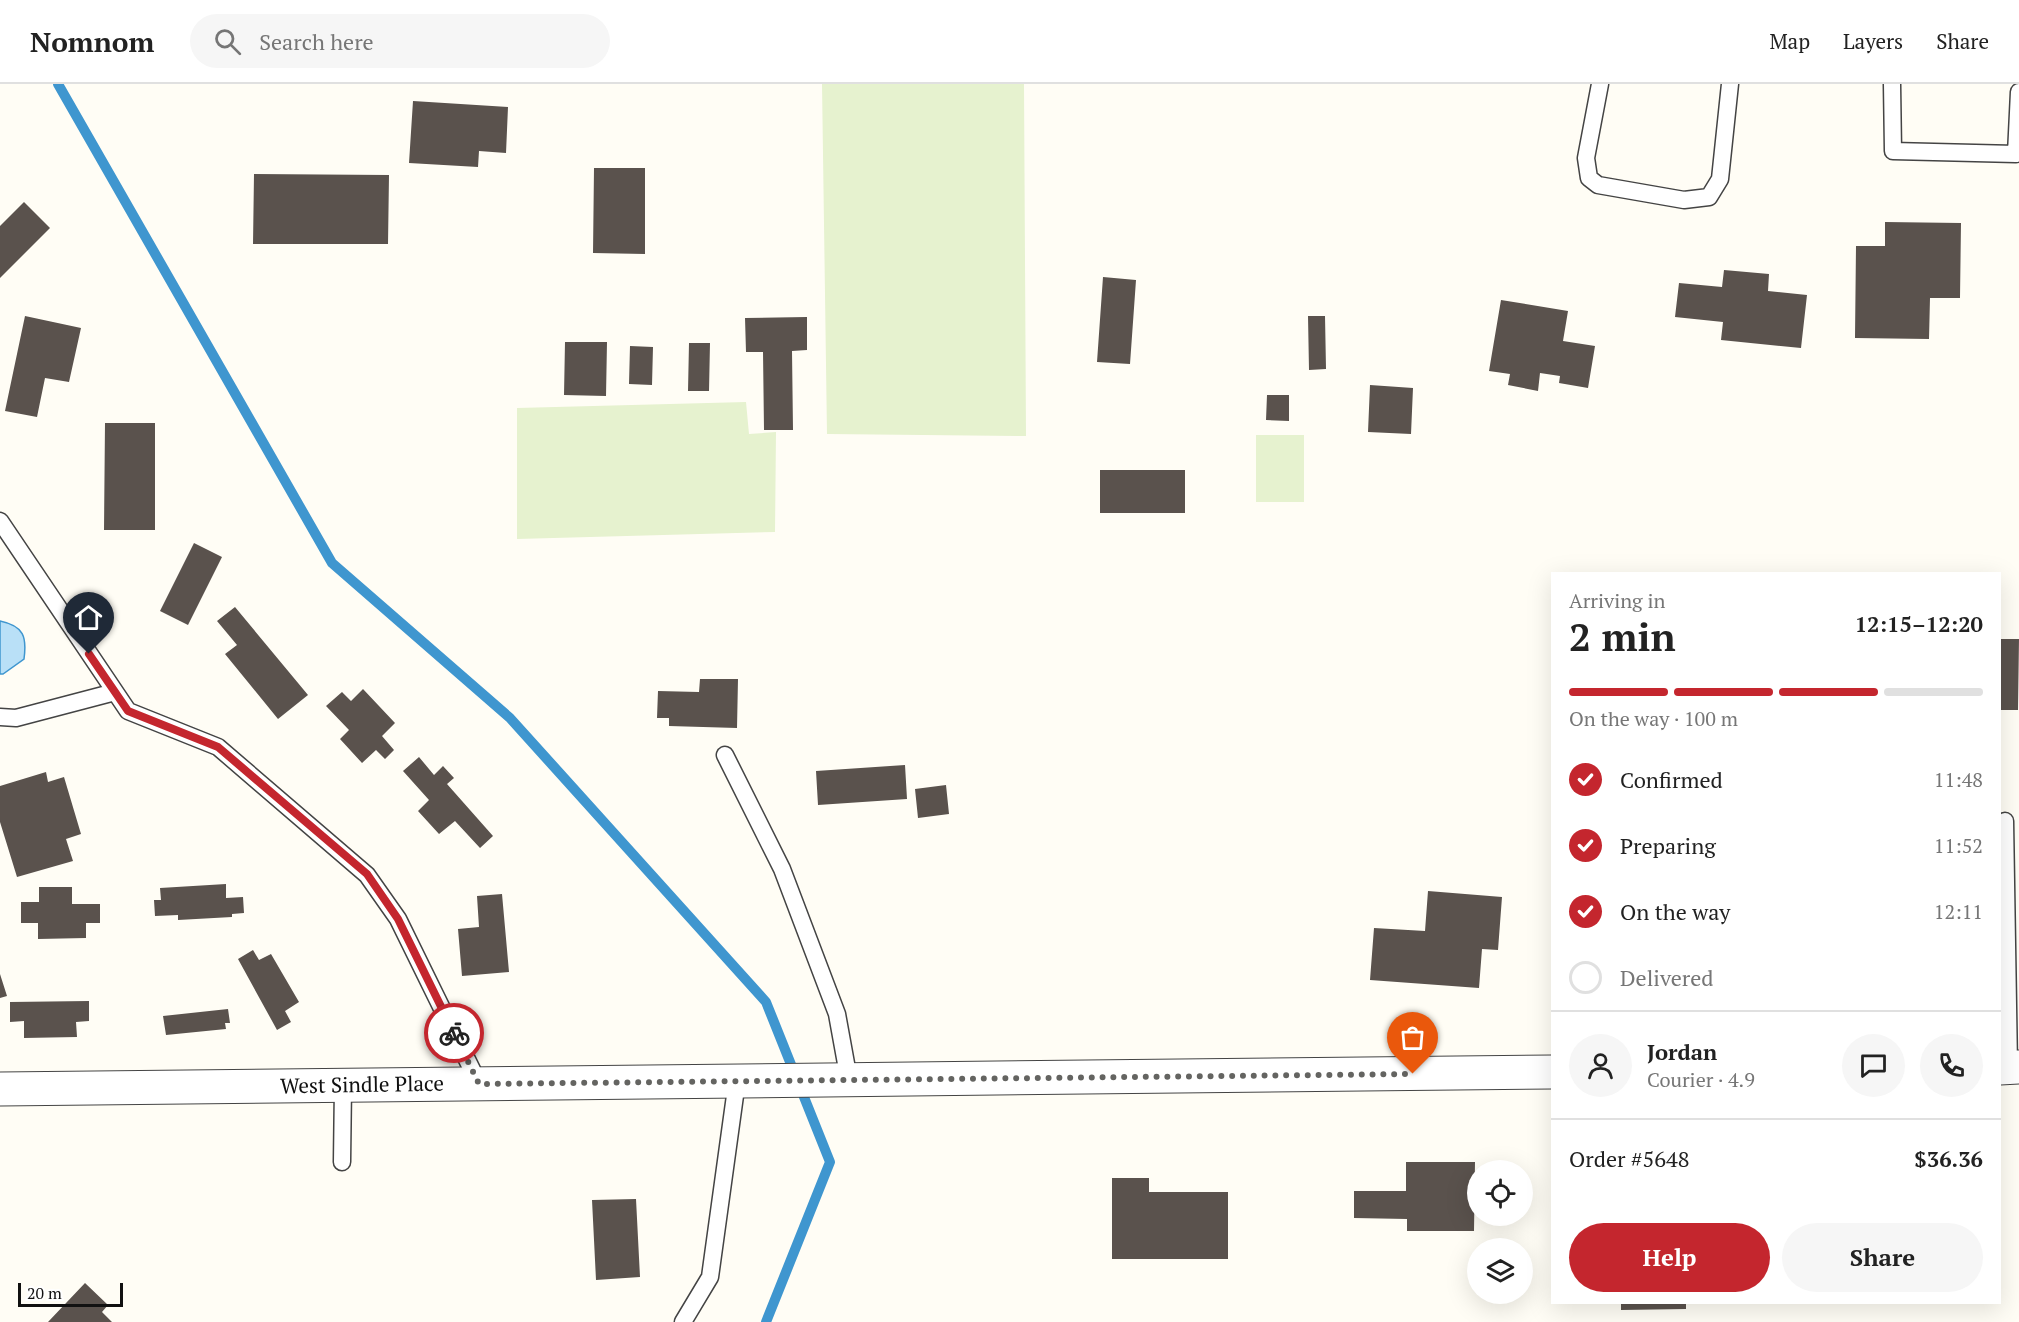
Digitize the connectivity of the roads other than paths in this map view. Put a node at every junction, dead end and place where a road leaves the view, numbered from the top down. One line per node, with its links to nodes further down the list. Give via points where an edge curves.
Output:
1 (1600, 84): 2 (lane, via 1586,158 1589,178 1598,185 1684,200 1709,196 1720,179)
2 (1730, 84)
3 (1892, 84): 4 (lane, via 1893,151 2016,153)
4 (2019, 92)
5 (0, 521): 6 (lane)
6 (115, 692): 7 (lane, via 16,718); 14 (lane, via 128,711 218,747 367,874 398,919)
7 (0, 717)
8 (724, 755): 12 (lane, via 782,869 837,1014)
9 (2005, 820): 10 (lane)
10 (2009, 1067)
11 (1551, 1072): 12 (street, West Sindle Place)
12 (849, 1080): 13 (street, West Sindle Place)
13 (737, 1081): 14 (street, West Sindle Place); 18 (lane, via 710,1277)
14 (479, 1084): 15 (street, West Sindle Place)
15 (344, 1085): 16 (street, West Sindle Place); 17 (lane)
16 (0, 1089)
17 (342, 1162)
18 (683, 1322)

